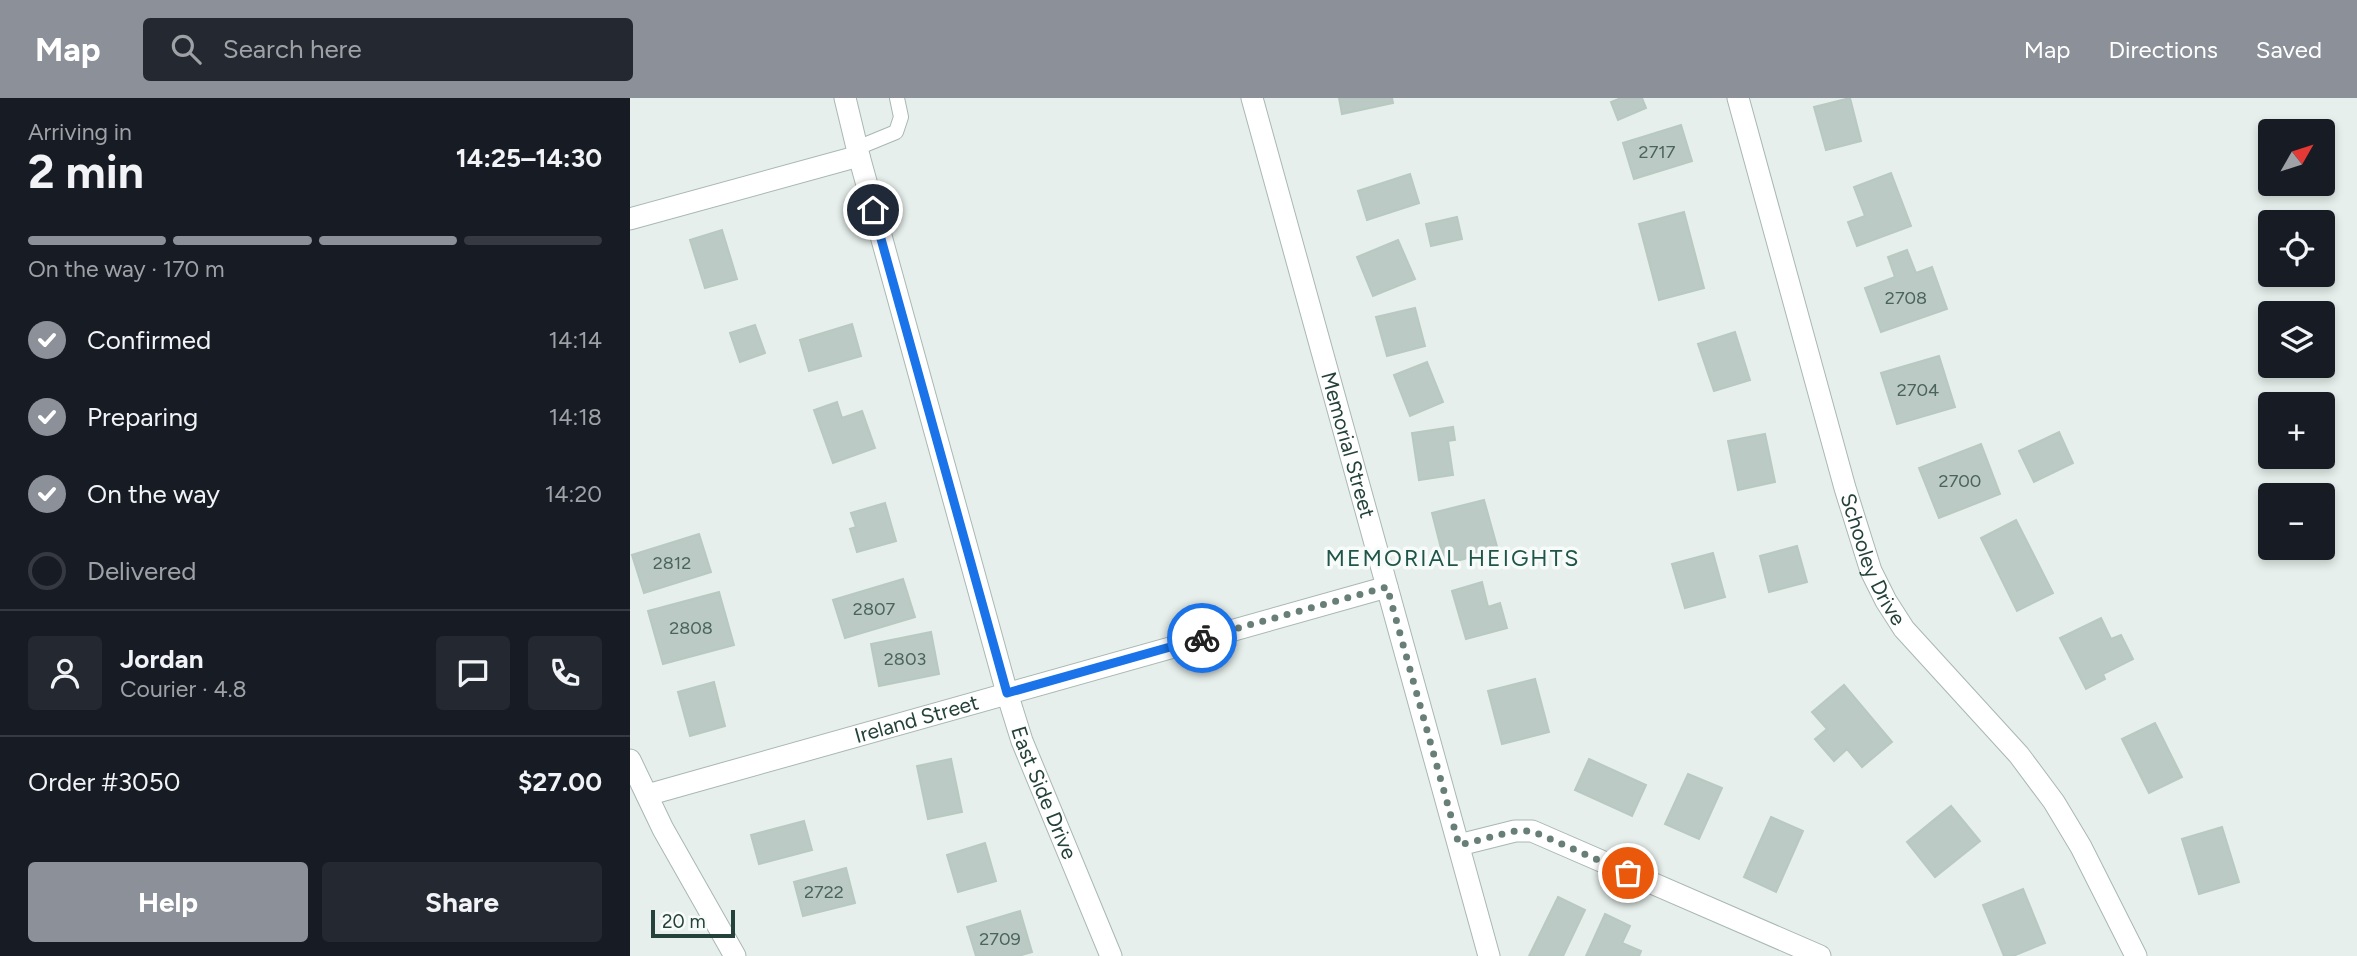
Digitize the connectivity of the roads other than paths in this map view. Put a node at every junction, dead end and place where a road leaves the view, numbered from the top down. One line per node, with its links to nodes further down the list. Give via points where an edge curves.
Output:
1 (845, 98): 5 (street, East Side Drive)
2 (897, 98): 5 (lane, via 901,117 896,132)
3 (1252, 98): 7 (street, Memorial Street)
4 (1738, 98): 16 (street, Schooley Drive, via 1871,571 1904,629 2019,755 2054,802)
5 (858, 152): 6 (street); 8 (street, East Side Drive)
6 (630, 219)
7 (1387, 587): 8 (street, Ireland Street); 11 (street, Memorial Street)
8 (1007, 693): 10 (street, Ireland Street); 13 (street, East Side Drive, via 1022,741)
9 (630, 760): 10 (street)
10 (647, 795): 12 (street)
11 (1459, 845): 14 (street, Memorial Street); 15 (street, via 1532,831)
12 (734, 956)
13 (1111, 956)
14 (1489, 956)
15 (1820, 956)
16 (2136, 956)

